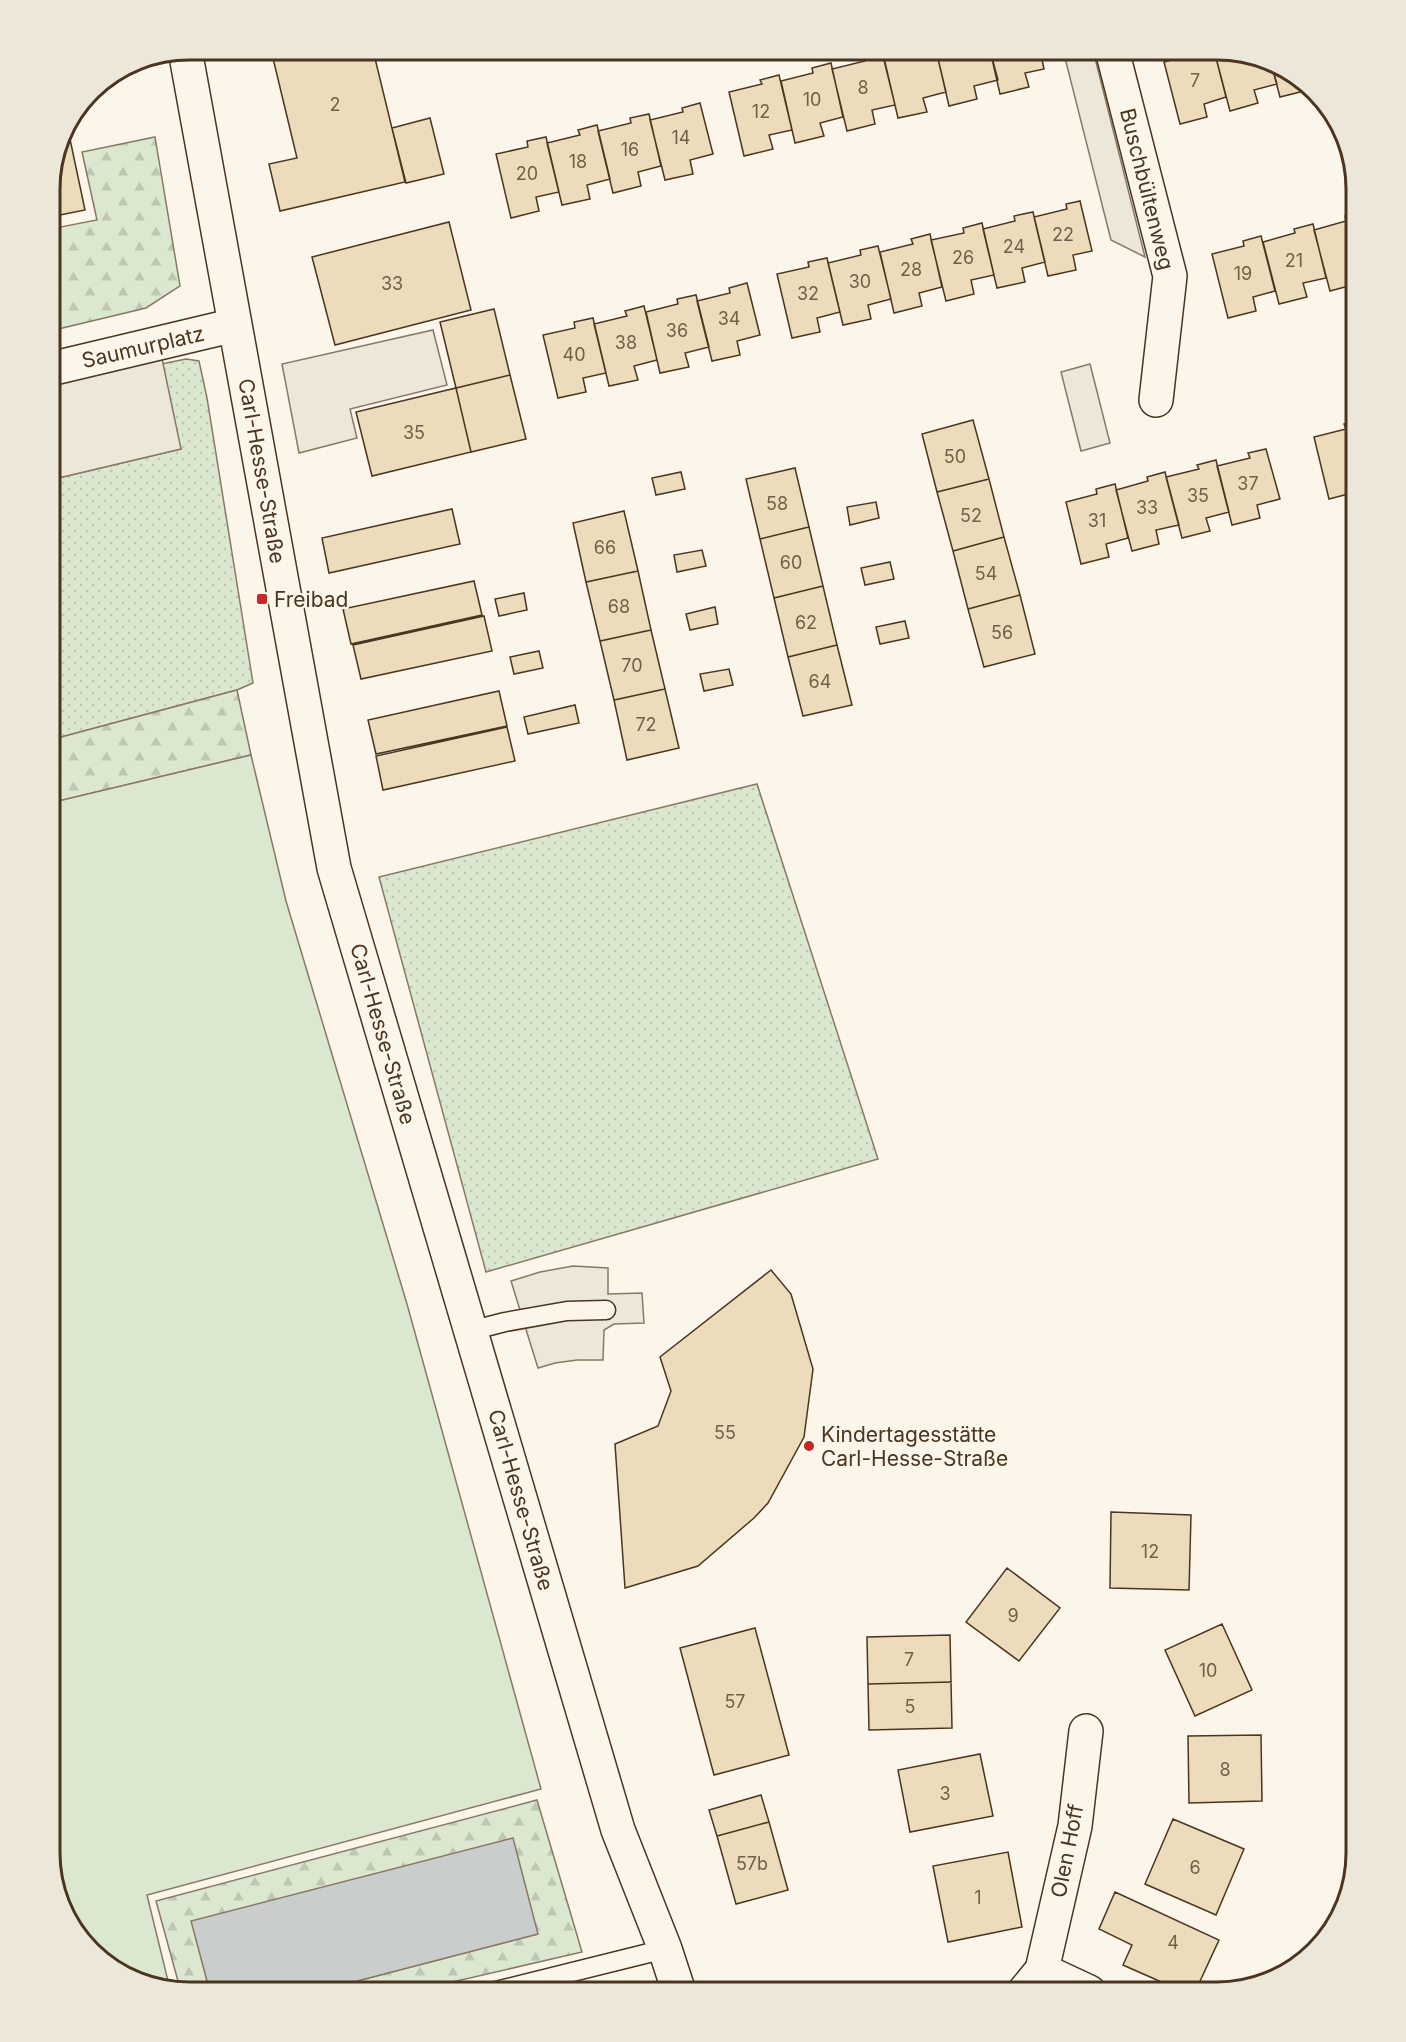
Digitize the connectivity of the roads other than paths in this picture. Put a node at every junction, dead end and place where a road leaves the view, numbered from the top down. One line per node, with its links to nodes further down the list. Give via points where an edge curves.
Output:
1 (187, 60): 3 (street, Carl-Hesse-Straße)
2 (1115, 60): 5 (street, Buschbültenweg, via 1170,276)
3 (235, 325): 4 (street, Saumurplatz); 7 (street, Carl-Hesse-Straße, via 334,868)
4 (60, 367)
5 (1156, 400)
6 (606, 1310): 7 (lane, via 567,1311)
7 (470, 1331): 9 (street, Carl-Hesse-Straße, via 618,1830)
8 (1086, 1731): 10 (street, Olen Hoff, via 1075,1826)
9 (665, 1948): 11 (lane); 12 (street, Carl-Hesse-Straße)
10 (1033, 1981)
11 (531, 1982)
12 (676, 1982)

